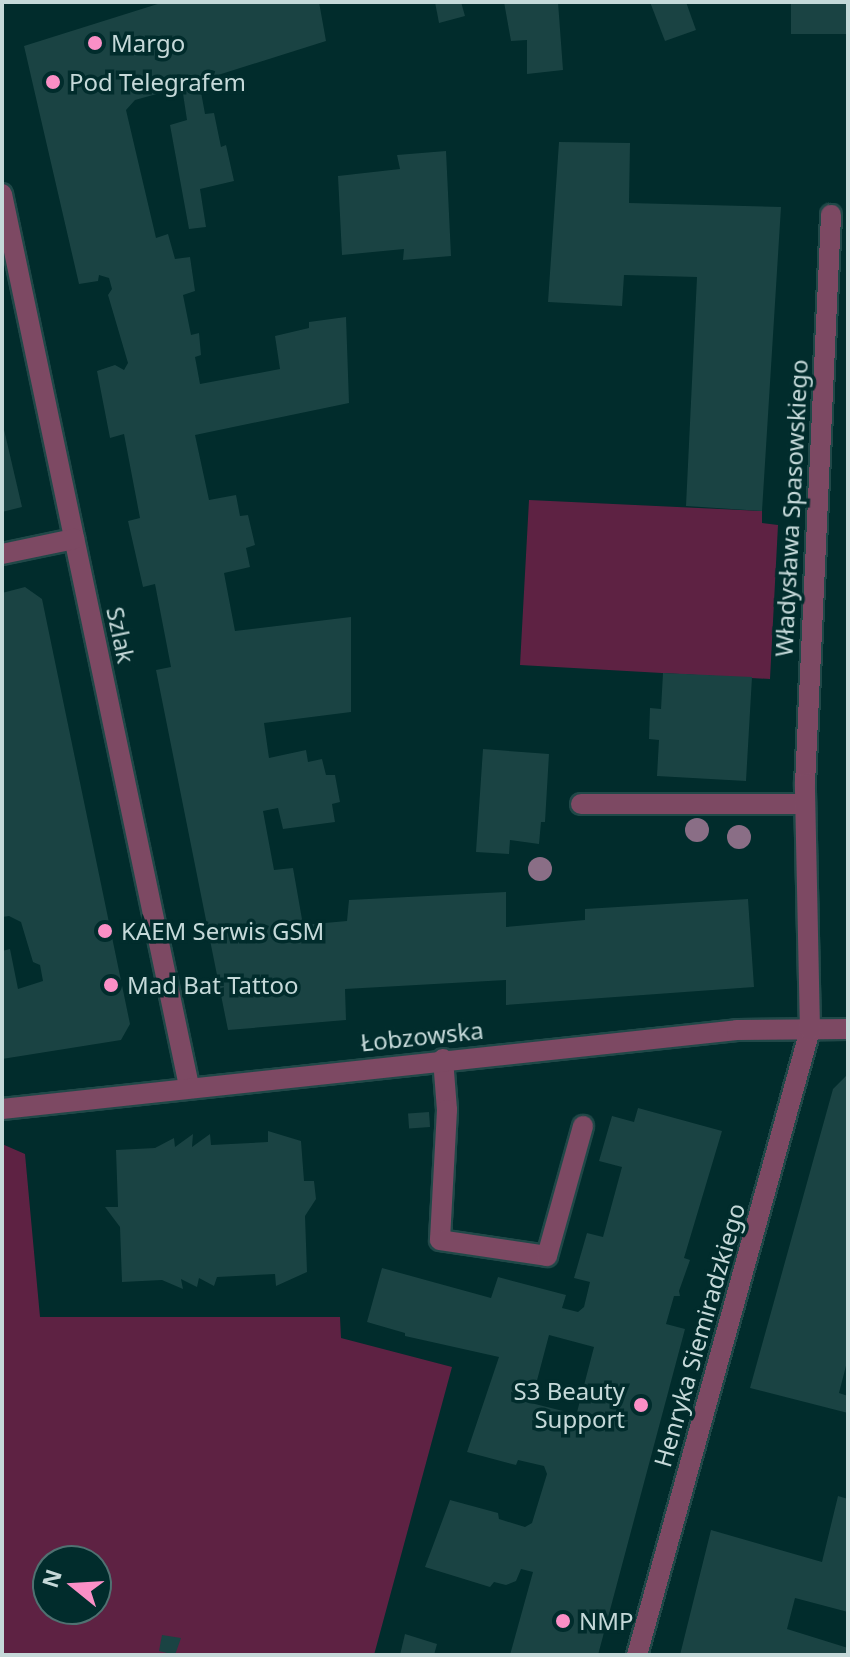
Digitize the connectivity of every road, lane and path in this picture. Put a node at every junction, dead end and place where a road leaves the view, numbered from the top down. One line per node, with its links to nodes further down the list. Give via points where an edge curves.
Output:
1 (2, 194): 3 (street, Szlak)
2 (831, 215): 5 (street, Władysława Spasowskiego)
3 (74, 539): 4 (street); 10 (street, Szlak)
4 (2, 554)
5 (805, 794): 6 (street); 8 (street, Władysława Spasowskiego)
6 (581, 804)
7 (848, 1029): 8 (street, Łobzowska)
8 (810, 1030): 9 (street, Łobzowska, via 737,1030); 13 (street, Henryka Siemiradzkiego)
9 (443, 1059): 10 (street, Łobzowska); 12 (street, via 448,1101 440,1240 547,1256)
10 (189, 1086): 11 (street, Łobzowska)
11 (2, 1109)
12 (583, 1126)
13 (637, 1655)

